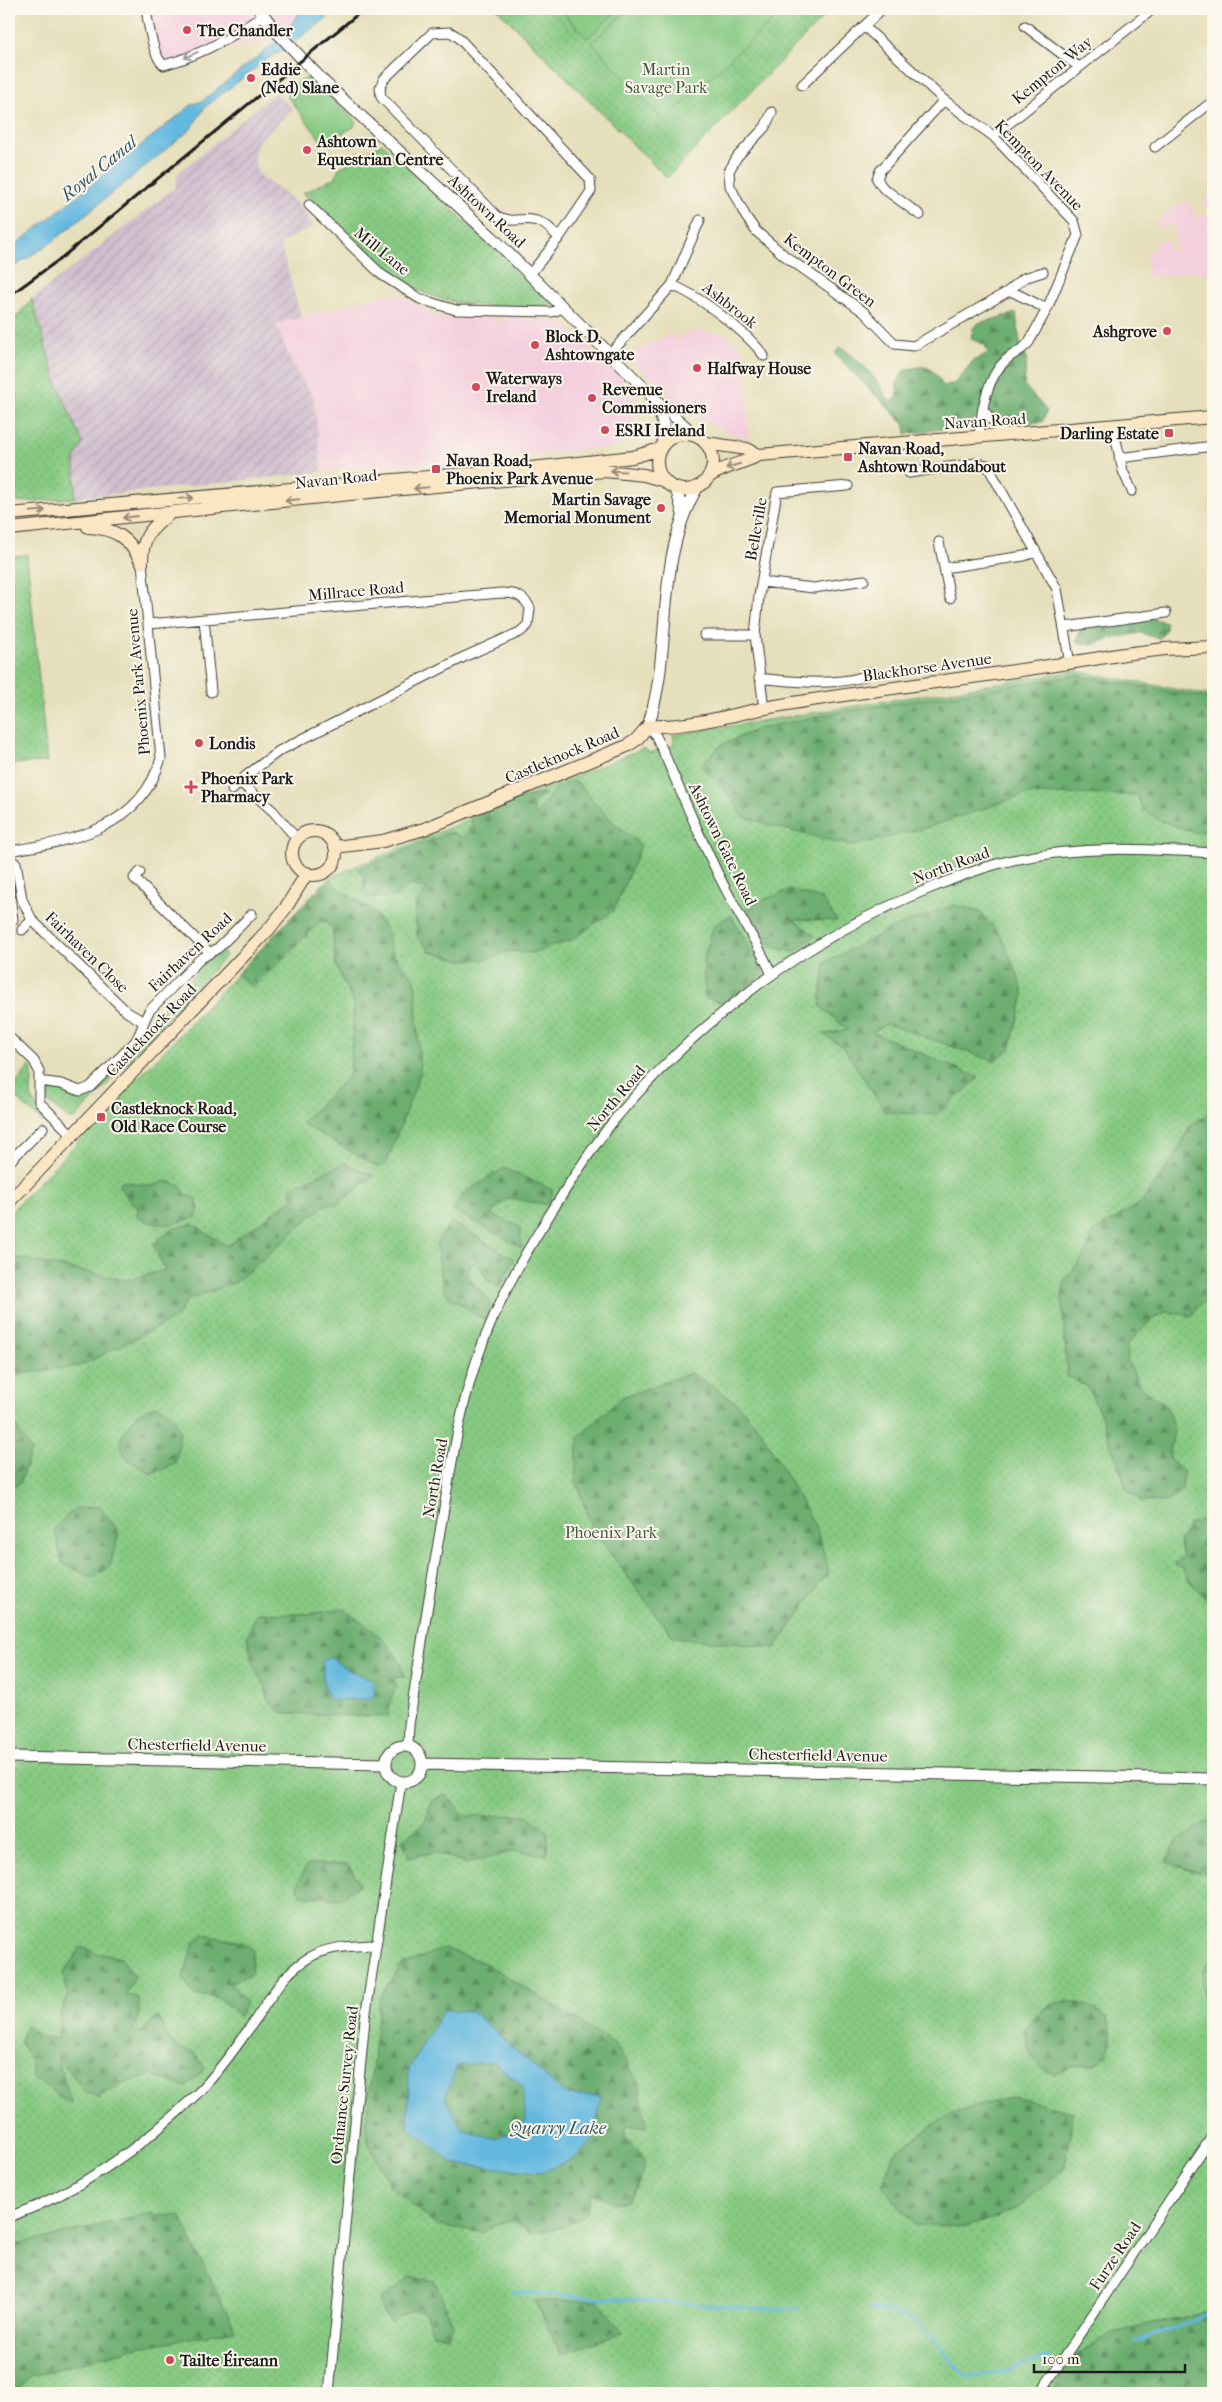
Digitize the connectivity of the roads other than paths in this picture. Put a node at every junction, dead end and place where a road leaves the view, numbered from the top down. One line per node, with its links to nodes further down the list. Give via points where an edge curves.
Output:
1 (146, 9): 4 (street, one-way to 1, via 226,39 164,65 150,32)
2 (882, 9): 5 (street)
3 (1153, 9): 7 (street, Kempton Way)
4 (262, 12): 19 (street, Ashtown Road, via 279,35 324,82)
5 (865, 26): 8 (street); 9 (street, Kempton Avenue)
6 (1025, 26): 7 (street)
7 (1079, 67): 12 (street, Kempton Way)
8 (802, 85)
9 (944, 100): 12 (street, Kempton Avenue); 15 (street, via 880,171 877,179 883,188)
10 (1213, 101): 13 (street)
11 (772, 112): 21 (street, Kempton Green, via 765,127 737,157 729,171 730,186 746,217 756,231 785,256 864,312 895,344 914,346)
12 (994, 136): 23 (street, Kempton Avenue, via 1078,228 1078,235)
13 (1155, 147)
14 (309, 205): 22 (street, Mill Lane, via 382,275 420,299 456,310 552,312)
15 (920, 214)
16 (700, 220): 20 (street)
17 (560, 238): 17 (street, via 591,191 590,179 458,37 450,32 432,33 384,79 381,97 497,216 509,222 536,220); 19 (street)
18 (1042, 272): 21 (street, Kempton Green, via 1024,278)
19 (530, 274): 22 (street, Ashtown Road)
20 (672, 284): 24 (street); 25 (street, Ashbrook, via 688,291 724,319)
21 (1007, 292): 23 (street)
22 (564, 308): 24 (street, Ashtown Road)
23 (1047, 309): 27 (street, Kempton Avenue, via 1026,347 1006,359 994,372 986,392)
24 (610, 354): 26 (street, Ashtown Road)
25 (764, 356)
26 (657, 401): 32 (street, Ashtown Road); 34 (street, via 663,424)
27 (984, 411): 30 (street); 31 (street, Kempton Avenue)
28 (1213, 418): 29 (main road, Navan Road)
29 (1113, 427): 30 (main road, Navan Road); 36 (street)
30 (1004, 435): 31 (main road, Navan Road)
31 (979, 437): 35 (main road, Navan Road)
32 (701, 440): 34 (main road, via 681,434 669,439); 35 (main road, Navan Road); 38 (main road, via 712,458)
33 (1213, 446): 36 (street)
34 (662, 447): 39 (main road, via 657,465); 45 (main road, Navan Road, one-way to 34, via 541,467 633,457)
35 (759, 455): 38 (main road, Navan Road, one-way to 38)
36 (1119, 458): 43 (street)
37 (909, 473): 50 (street, via 976,463 987,466)
38 (708, 477): 40 (main road)
39 (665, 481): 42 (main road); 44 (main road, Navan Road, one-way to 44, via 644,474 605,471)
40 (698, 486): 42 (main road, via 688,490); 46 (street, Castleknock Road)
41 (848, 486): 54 (street, Belleville, via 777,492)
42 (676, 488): 46 (street)
43 (1132, 491)
44 (171, 512): 47 (main road, Navan Road, one-way to 47); 51 (main road, via 149,532 143,545)
45 (9, 514)
46 (683, 514): 68 (street, Castleknock Road, via 671,557 657,699)
47 (56, 525): 48 (main road, Navan Road); 51 (main road, via 114,531 125,537)
48 (9, 530)
49 (939, 542): 52 (street)
50 (1035, 552): 52 (street); 59 (street, via 1057,589)
51 (142, 563): 58 (street, Phoenix Park Avenue)
52 (944, 568): 55 (street)
53 (864, 580): 54 (street, Belleville, via 814,588)
54 (762, 582): 60 (street, Belleville)
55 (950, 598)
56 (1166, 613): 59 (street)
57 (204, 619): 58 (street, Millrace Road); 66 (street); 69 (street, Millrace Road, via 501,593 524,598 530,608 528,625 520,632 279,750)
58 (149, 624): 73 (street, Phoenix Park Avenue, via 161,758 154,778 130,808 97,831)
59 (1065, 627): 63 (street)
60 (755, 635): 61 (street); 65 (street, Belleville)
61 (704, 636)
62 (1213, 647): 63 (main road, Blackhorse Avenue, via 1165,649)
63 (1070, 664): 67 (main road, Blackhorse Avenue, via 791,703)
64 (872, 672): 65 (street, via 861,678 809,683)
65 (759, 678): 67 (street, Belleville)
66 (211, 692)
67 (764, 710): 68 (main road, Blackhorse Avenue, via 662,727)
68 (648, 726): 72 (main road, Castleknock Road, via 627,746 424,829 384,841); 84 (street, Ashtown Gate Road, via 656,736 732,902)
69 (240, 782): 70 (street); 71 (street, via 270,807)
70 (232, 790)
71 (297, 839): 72 (main road, via 315,831 328,836); 77 (main road, via 293,858)
72 (335, 847): 77 (main road, via 331,866 320,873)
73 (9, 851)
74 (1213, 853): 84 (street, North Road, via 1124,848 1050,853 1010,860 901,900 835,935)
75 (16, 863): 81 (street, Fairhaven Close, via 22,899)
76 (140, 872): 83 (street, via 134,878)
77 (307, 873): 89 (main road, Castleknock Road, via 268,929)
78 (9, 887): 80 (street)
79 (252, 914): 83 (street, Fairhaven Road, via 218,948)
80 (13, 920)
81 (32, 920): 82 (street); 85 (street, Fairhaven Close, via 127,1012)
82 (22, 930)
83 (208, 952): 85 (street, Fairhaven Road, via 150,1010)
84 (772, 975): 92 (street, North Road, via 679,1050 612,1123 526,1251 495,1312 465,1400 408,1724)
85 (144, 1022): 87 (street, Fairhaven Road, via 135,1042 85,1090)
86 (9, 1037): 87 (street, via 34,1062 39,1070)
87 (39, 1081): 89 (street, via 39,1102)
88 (43, 1128): 90 (street)
89 (72, 1135): 91 (main road, Castleknock Road)
90 (9, 1162)
91 (9, 1202)
92 (408, 1746): 94 (street, via 392,1750); 95 (street, via 420,1755)
93 (9, 1757): 94 (street, Chesterfield Avenue)
94 (386, 1764): 97 (street, via 389,1775)
95 (422, 1764): 96 (street, Chesterfield Avenue); 97 (street, via 414,1779)
96 (1213, 1779)
97 (401, 1782): 98 (street, Ordnance Survey Road)
98 (375, 1945): 100 (street, via 339,1947 316,1954 294,1968 202,2088 174,2115 85,2182 44,2204); 101 (street, Ordnance Survey Road)
99 (1213, 2135): 102 (street, Furze Road)
100 (9, 2217)
101 (329, 2393)
102 (1040, 2393)

